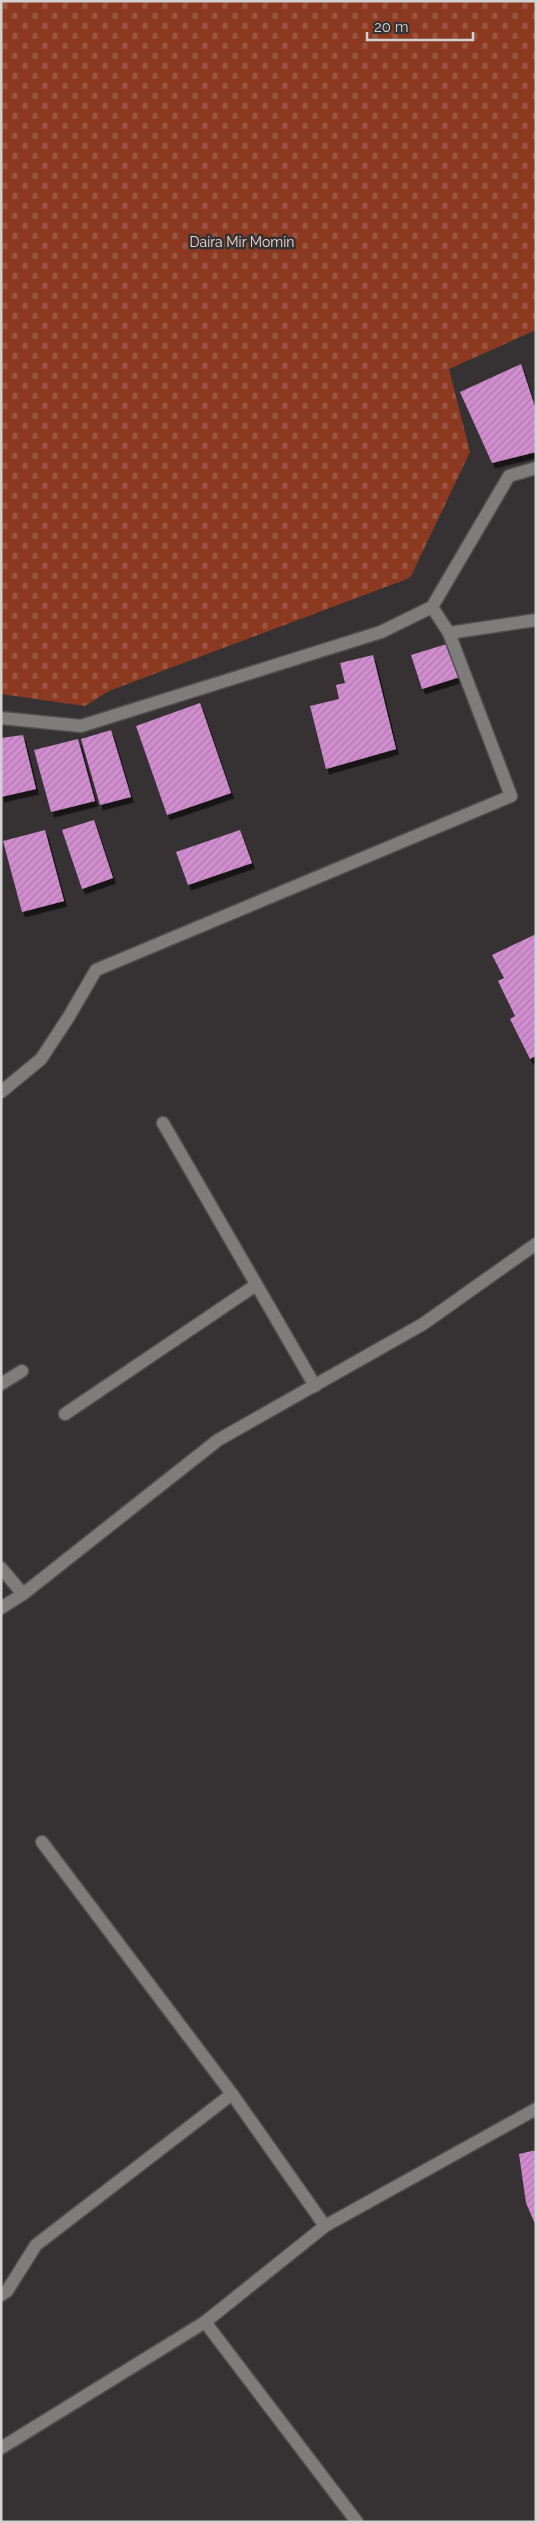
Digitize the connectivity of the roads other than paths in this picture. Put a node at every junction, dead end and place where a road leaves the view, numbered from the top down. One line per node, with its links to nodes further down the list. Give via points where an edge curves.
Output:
1 (536, 468): 2 (street, via 509,476)
2 (432, 607): 4 (street); 5 (street, via 381,632 81,726)
3 (536, 620): 4 (street)
4 (449, 633): 6 (street, via 511,796 96,970 41,1059)
5 (1, 718)
6 (1, 1092)
7 (162, 1123): 9 (street)
8 (536, 1244): 12 (street, via 423,1324)
9 (256, 1285): 12 (street); 13 (street)
10 (22, 1371): 11 (street)
11 (1, 1384)
12 (315, 1386): 15 (street, via 218,1440)
13 (66, 1414)
14 (1, 1568): 15 (street)
15 (23, 1594): 16 (street)
16 (1, 1608)
17 (42, 1842): 18 (street)
18 (232, 2094): 20 (street); 21 (street, via 36,2245 7,2291)
19 (536, 2109): 20 (street)
20 (325, 2226): 22 (street)
21 (1, 2295)
22 (205, 2322): 23 (street); 24 (street)
23 (1, 2448)
24 (357, 2522)

